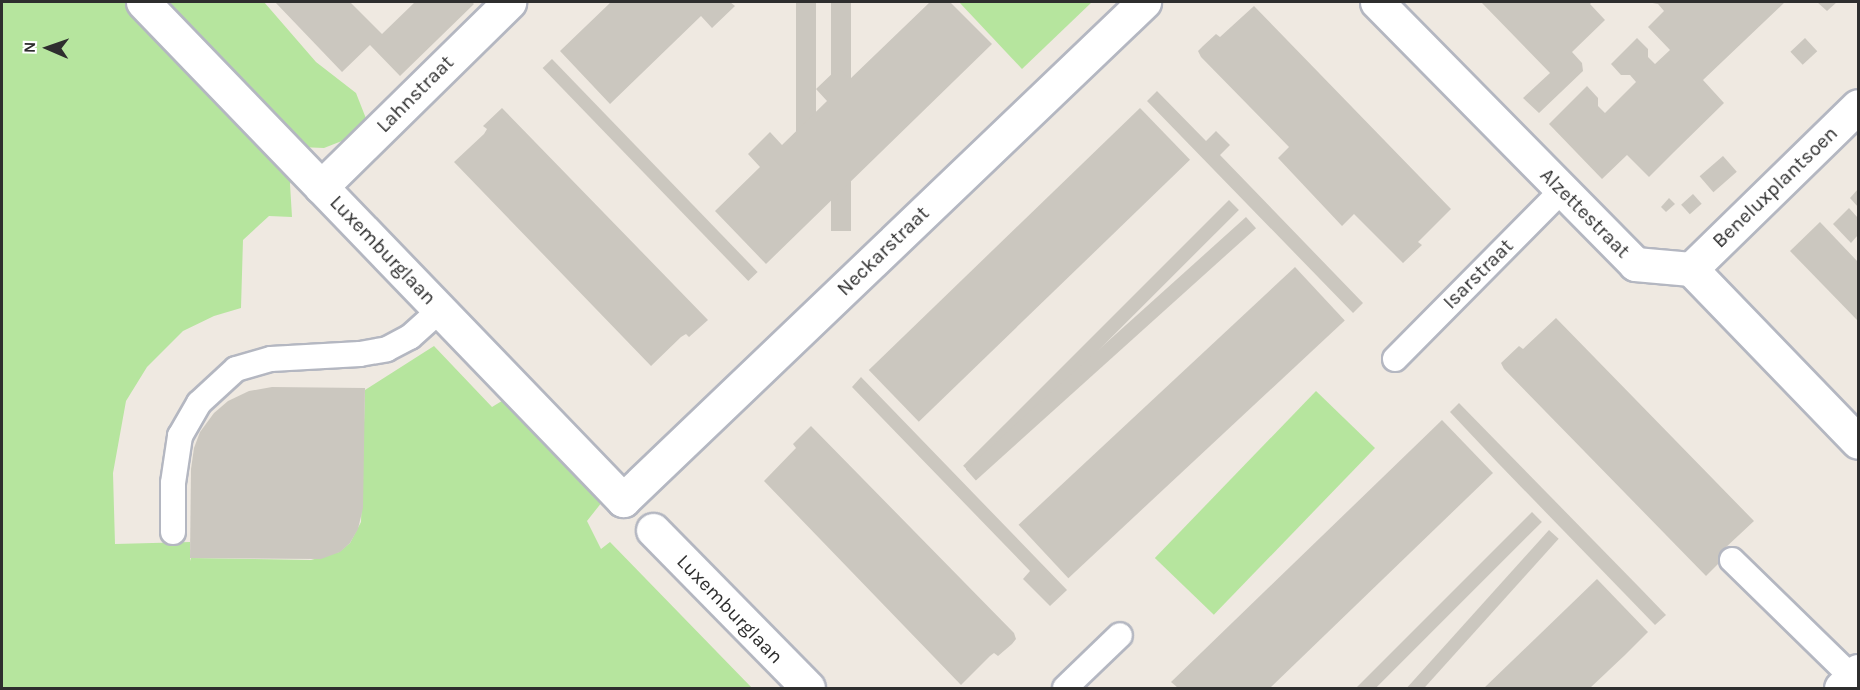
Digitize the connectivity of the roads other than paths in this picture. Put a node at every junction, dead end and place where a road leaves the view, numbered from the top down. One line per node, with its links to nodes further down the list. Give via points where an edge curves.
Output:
1 (143, 2): 6 (street, Luxemburglaan)
2 (509, 2): 6 (street, Lahnstraat)
3 (1144, 2): 12 (street, Neckarstraat)
4 (1377, 2): 7 (street, Alzettestraat)
5 (1858, 106): 8 (street, Beneluxplantsoen)
6 (321, 187): 9 (street, Luxemburglaan)
7 (1562, 190): 8 (street, Alzettestraat, via 1635,264); 10 (lane, Isarstraat)
8 (1691, 269): 11 (street)
9 (441, 310): 12 (street, Luxemburglaan); 14 (lane, via 410,337 387,349 271,359 236,369 199,404 180,436 173,483)
10 (1395, 359)
11 (1858, 442)
12 (623, 500)
13 (652, 530): 18 (street, Luxemburglaan)
14 (173, 532)
15 (1732, 561): 17 (lane)
16 (1120, 635): 19 (lane)
17 (1850, 679)
18 (808, 688)
19 (1065, 688)

